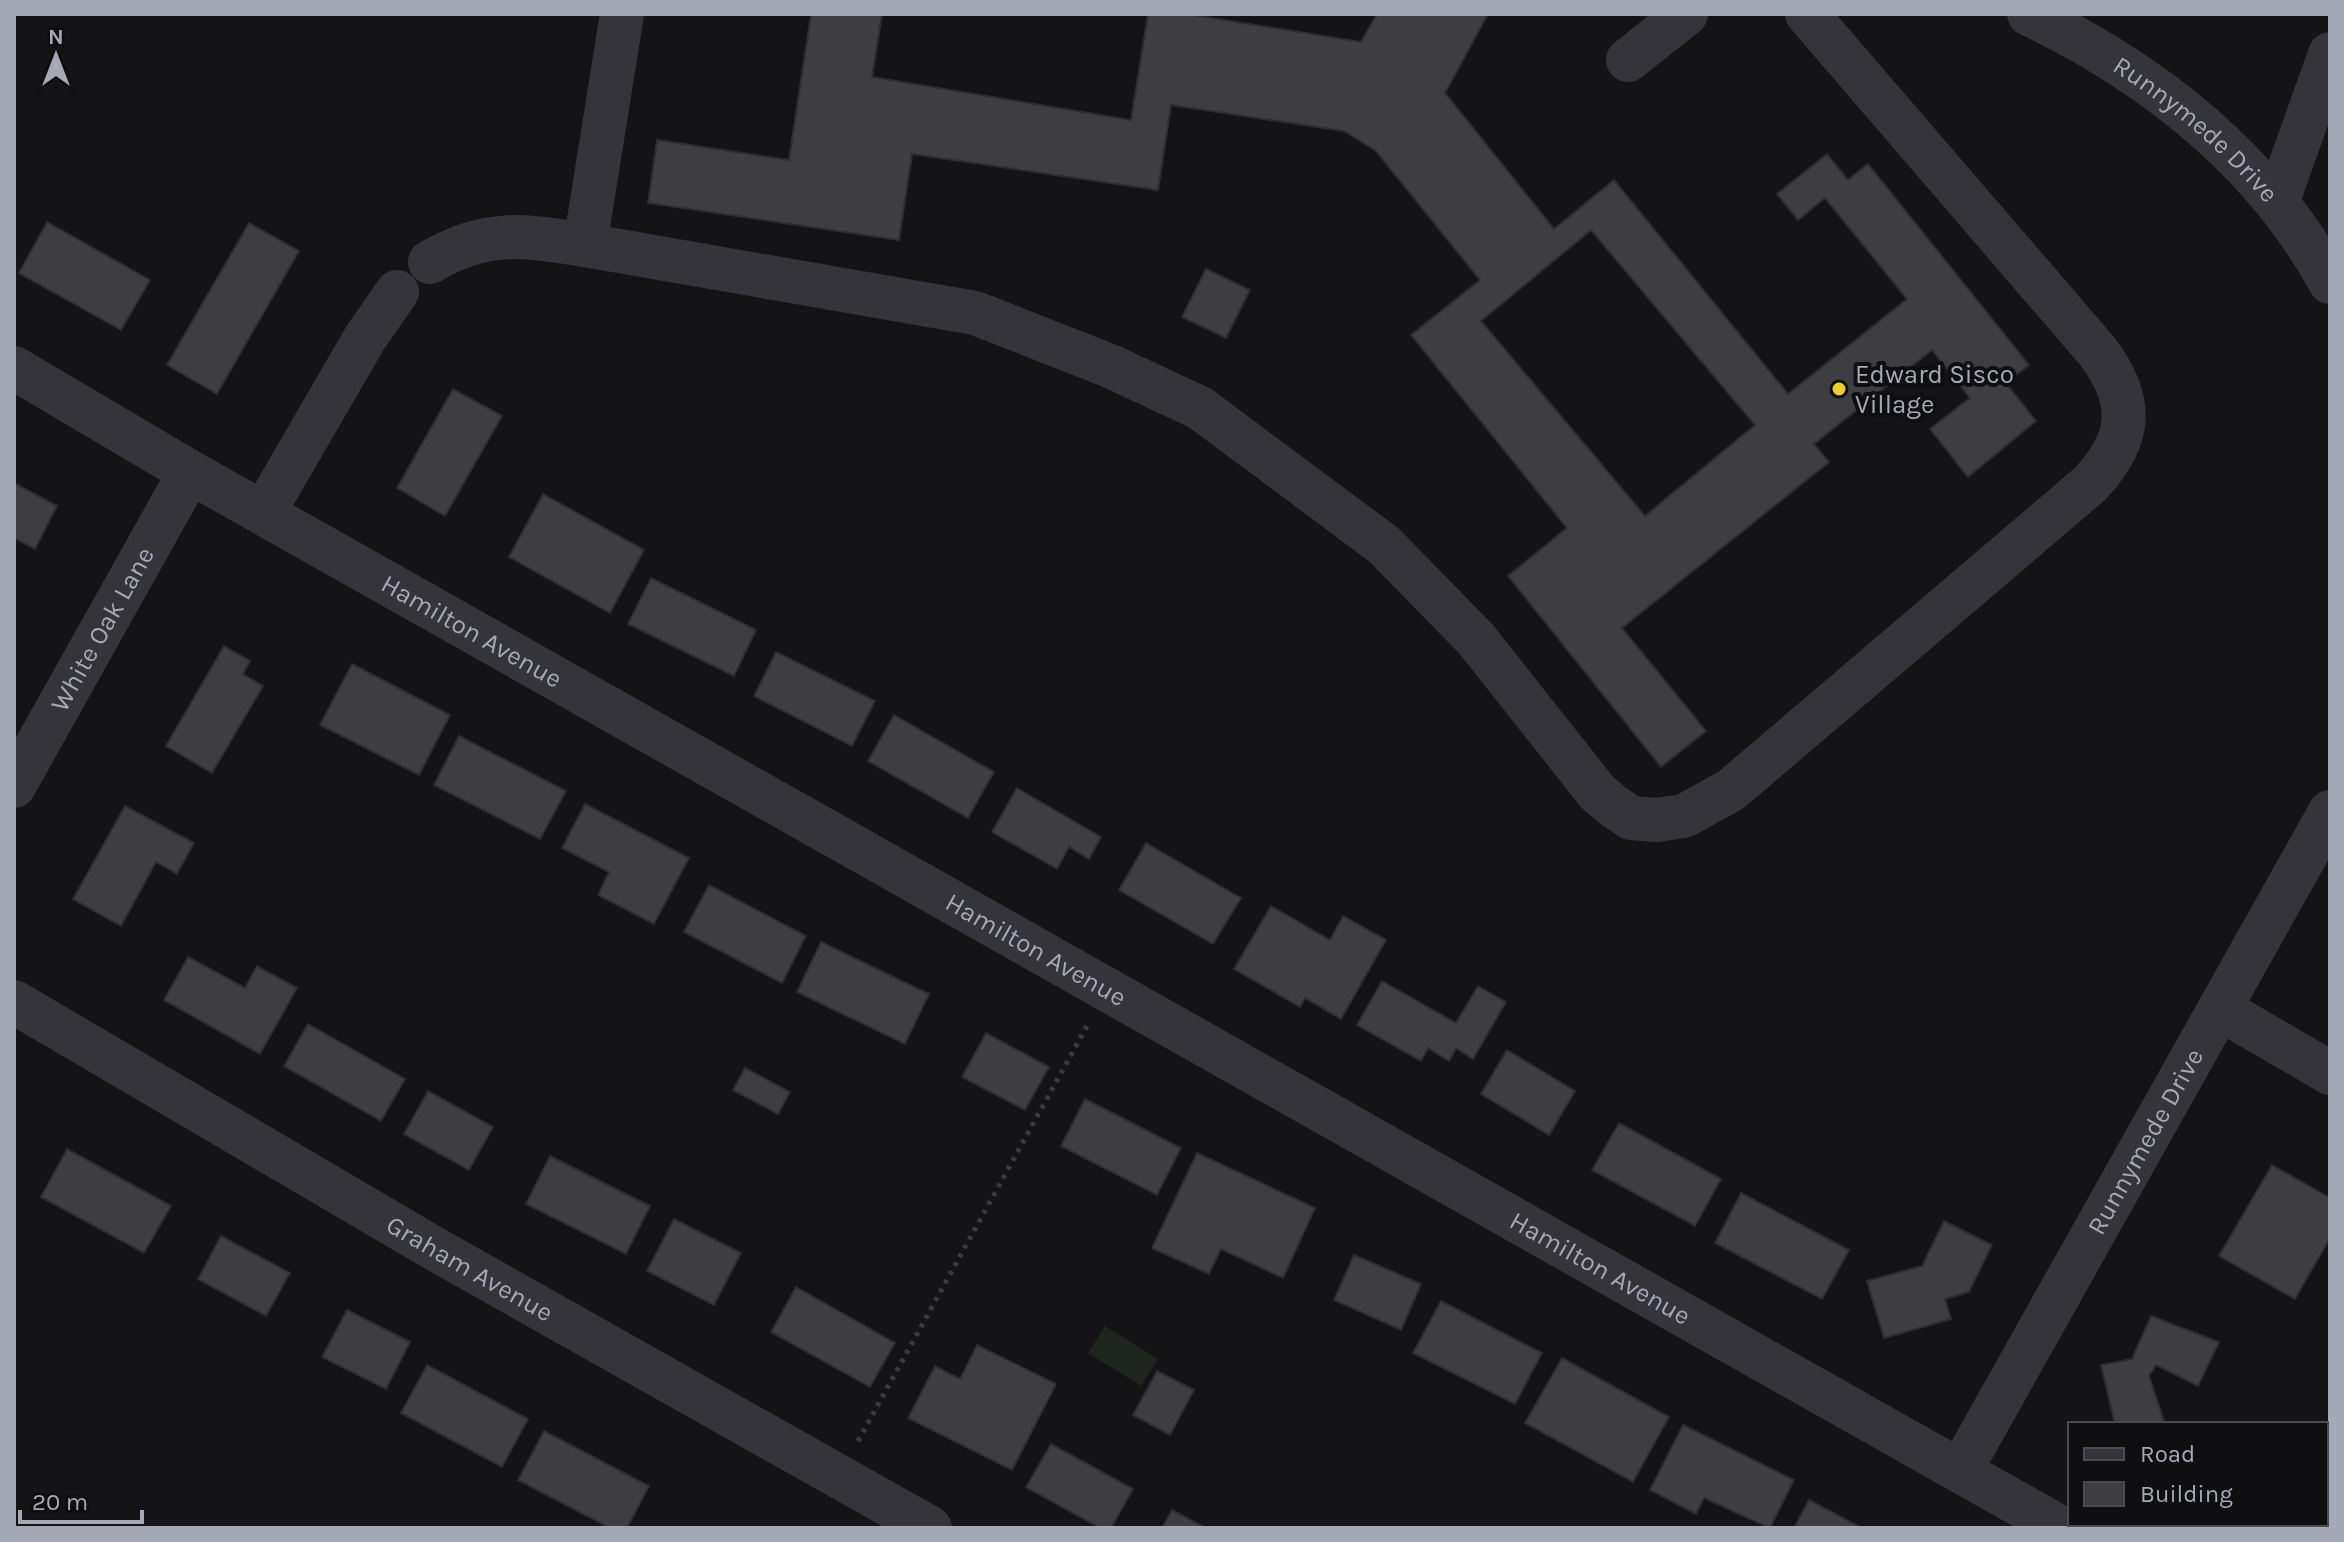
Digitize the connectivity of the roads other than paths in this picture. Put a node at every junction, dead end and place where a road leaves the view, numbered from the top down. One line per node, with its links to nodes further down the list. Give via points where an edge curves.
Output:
1 (622, 14): 8 (street)
2 (1686, 14): 6 (street)
3 (1807, 14): 8 (street, via 2113,371 2122,396 2121,441 2090,484 1731,790 1684,816 1631,818 1604,799 1476,639 1384,545 1200,408 975,313)
4 (2029, 14): 7 (street, Runnymede Drive, via 2090,44 2157,87 2220,141)
5 (2330, 54): 7 (street)
6 (1628, 60)
7 (2277, 203): 10 (street, Runnymede Drive)
8 (585, 245): 9 (street, via 527,235 492,237 461,244)
9 (430, 262)
10 (2330, 282)
11 (397, 292): 14 (street)
12 (14, 368): 13 (street, Hamilton Avenue)
13 (190, 472): 14 (street, Hamilton Avenue); 15 (street, White Oak Lane)
14 (264, 512): 20 (street, Hamilton Avenue)
15 (14, 786)
16 (2330, 812): 18 (street, Runnymede Drive)
17 (14, 1002): 21 (street, Graham Avenue, via 449,1257)
18 (2220, 1009): 19 (street); 20 (street, Runnymede Drive)
19 (2330, 1073)
20 (1960, 1471): 22 (street, Hamilton Avenue)
21 (930, 1528)
22 (2061, 1528)

